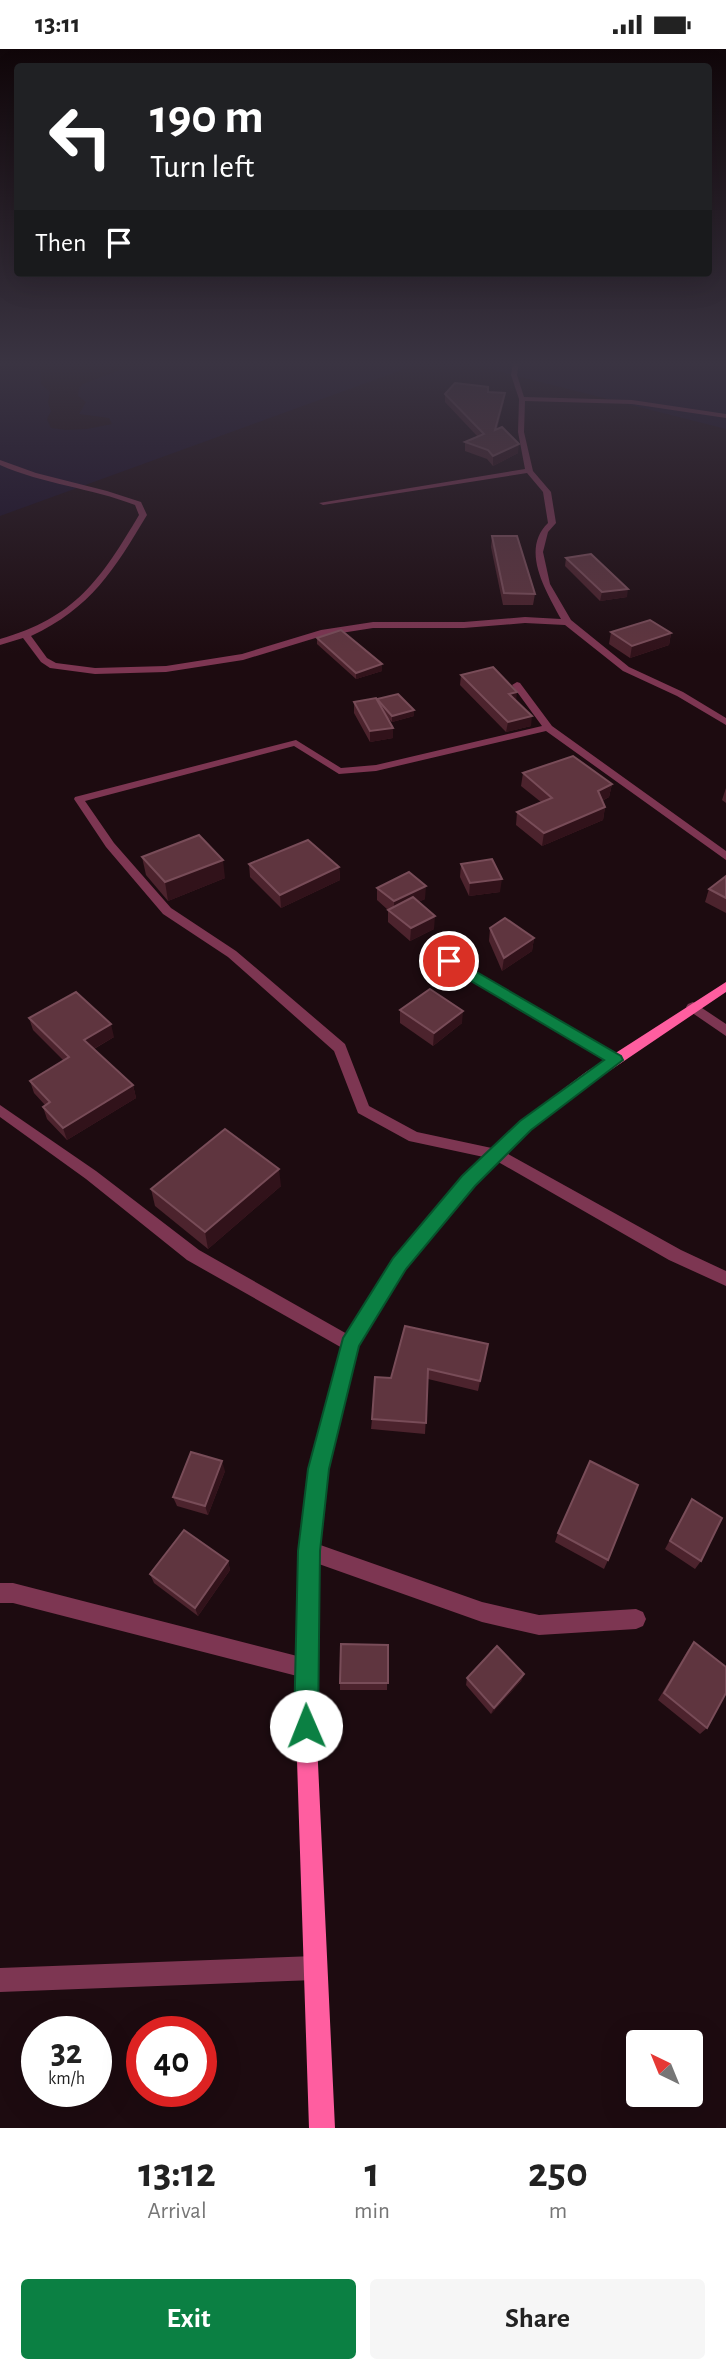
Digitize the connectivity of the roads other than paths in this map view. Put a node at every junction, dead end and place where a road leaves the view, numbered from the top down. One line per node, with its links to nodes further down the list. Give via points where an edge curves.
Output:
1 (527, 460): 3 (street)
2 (0, 461): 6 (street, via 50,481 122,496 138,504 142,515 94,590)
3 (529, 471): 4 (street); 5 (street, via 547,492 552,523 544,531 539,552 546,584)
4 (323, 503)
5 (567, 622): 6 (street, via 373,625 321,633 243,657 166,669 95,671 54,666); 9 (street, via 626,669)
6 (26, 636): 7 (street)
7 (0, 642)
8 (517, 685): 10 (street)
9 (726, 722)
10 (548, 728): 11 (street); 18 (street, via 376,768 339,771 296,743 79,799 110,845 167,911 232,954 340,1048 363,1109 414,1137)
11 (726, 856)
12 (449, 961): 16 (street)
13 (726, 986): 14 (street)
14 (693, 1007): 15 (street); 16 (street)
15 (726, 1031)
16 (615, 1060): 18 (street, via 526,1125)
17 (0, 1110): 20 (street, via 193,1255)
18 (496, 1154): 19 (street); 20 (street, via 399,1263)
19 (726, 1279)
20 (350, 1344): 21 (street, via 319,1469)
21 (309, 1551): 23 (street, via 482,1612 539,1625); 24 (street)
22 (0, 1593): 24 (street)
23 (636, 1619)
24 (305, 1668): 25 (street)
25 (315, 1968): 26 (street); 27 (street)
26 (0, 1980)
27 (322, 2128)

